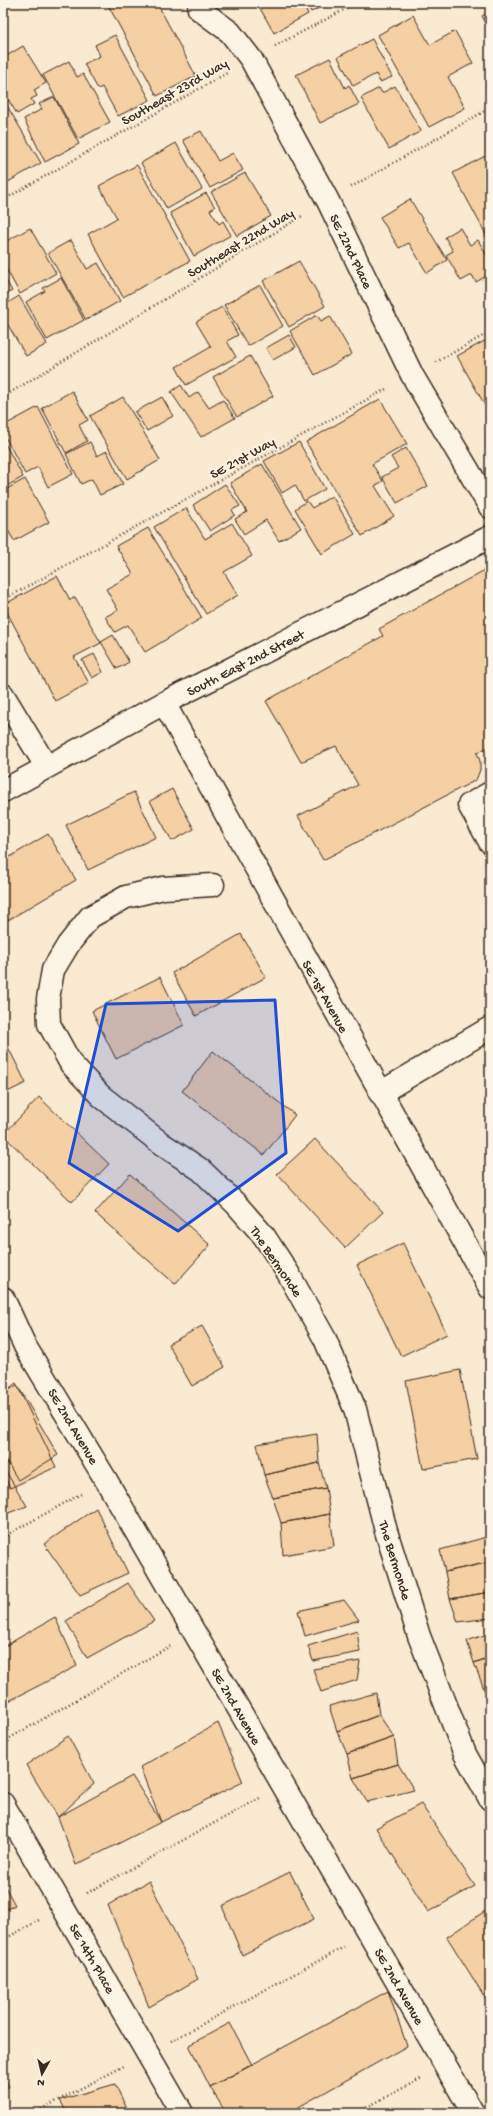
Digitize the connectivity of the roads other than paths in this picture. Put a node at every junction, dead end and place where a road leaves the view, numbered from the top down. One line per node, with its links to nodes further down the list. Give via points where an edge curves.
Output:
1 (199, 9): 2 (street, SE 22nd Place, via 230,32 251,58 328,201 412,375)
2 (490, 507)
3 (490, 537): 5 (street, South East 2nd Street)
4 (3, 695): 6 (street)
5 (164, 703): 6 (street, South East 2nd Street); 12 (street, SE 1st Avenue)
6 (46, 766): 7 (street, South East 2nd Street)
7 (3, 791)
8 (490, 793): 9 (street, via 469,805)
9 (490, 842)
10 (213, 885): 15 (street, The Bermonde, via 163,888 126,897 90,917 68,945 53,970 48,999 50,1024 71,1064 101,1096 162,1144 201,1170 264,1236 288,1273 325,1339 355,1409 386,1531 419,1636 464,1754)
11 (490, 1028): 12 (street)
12 (380, 1093): 13 (street, SE 1st Avenue)
13 (490, 1288)
14 (3, 1298): 18 (street, SE 2nd Avenue, via 25,1346 195,1632)
15 (490, 1799)
16 (3, 1804): 17 (street, SE 14th Place)
17 (182, 2113)
18 (473, 2113)

